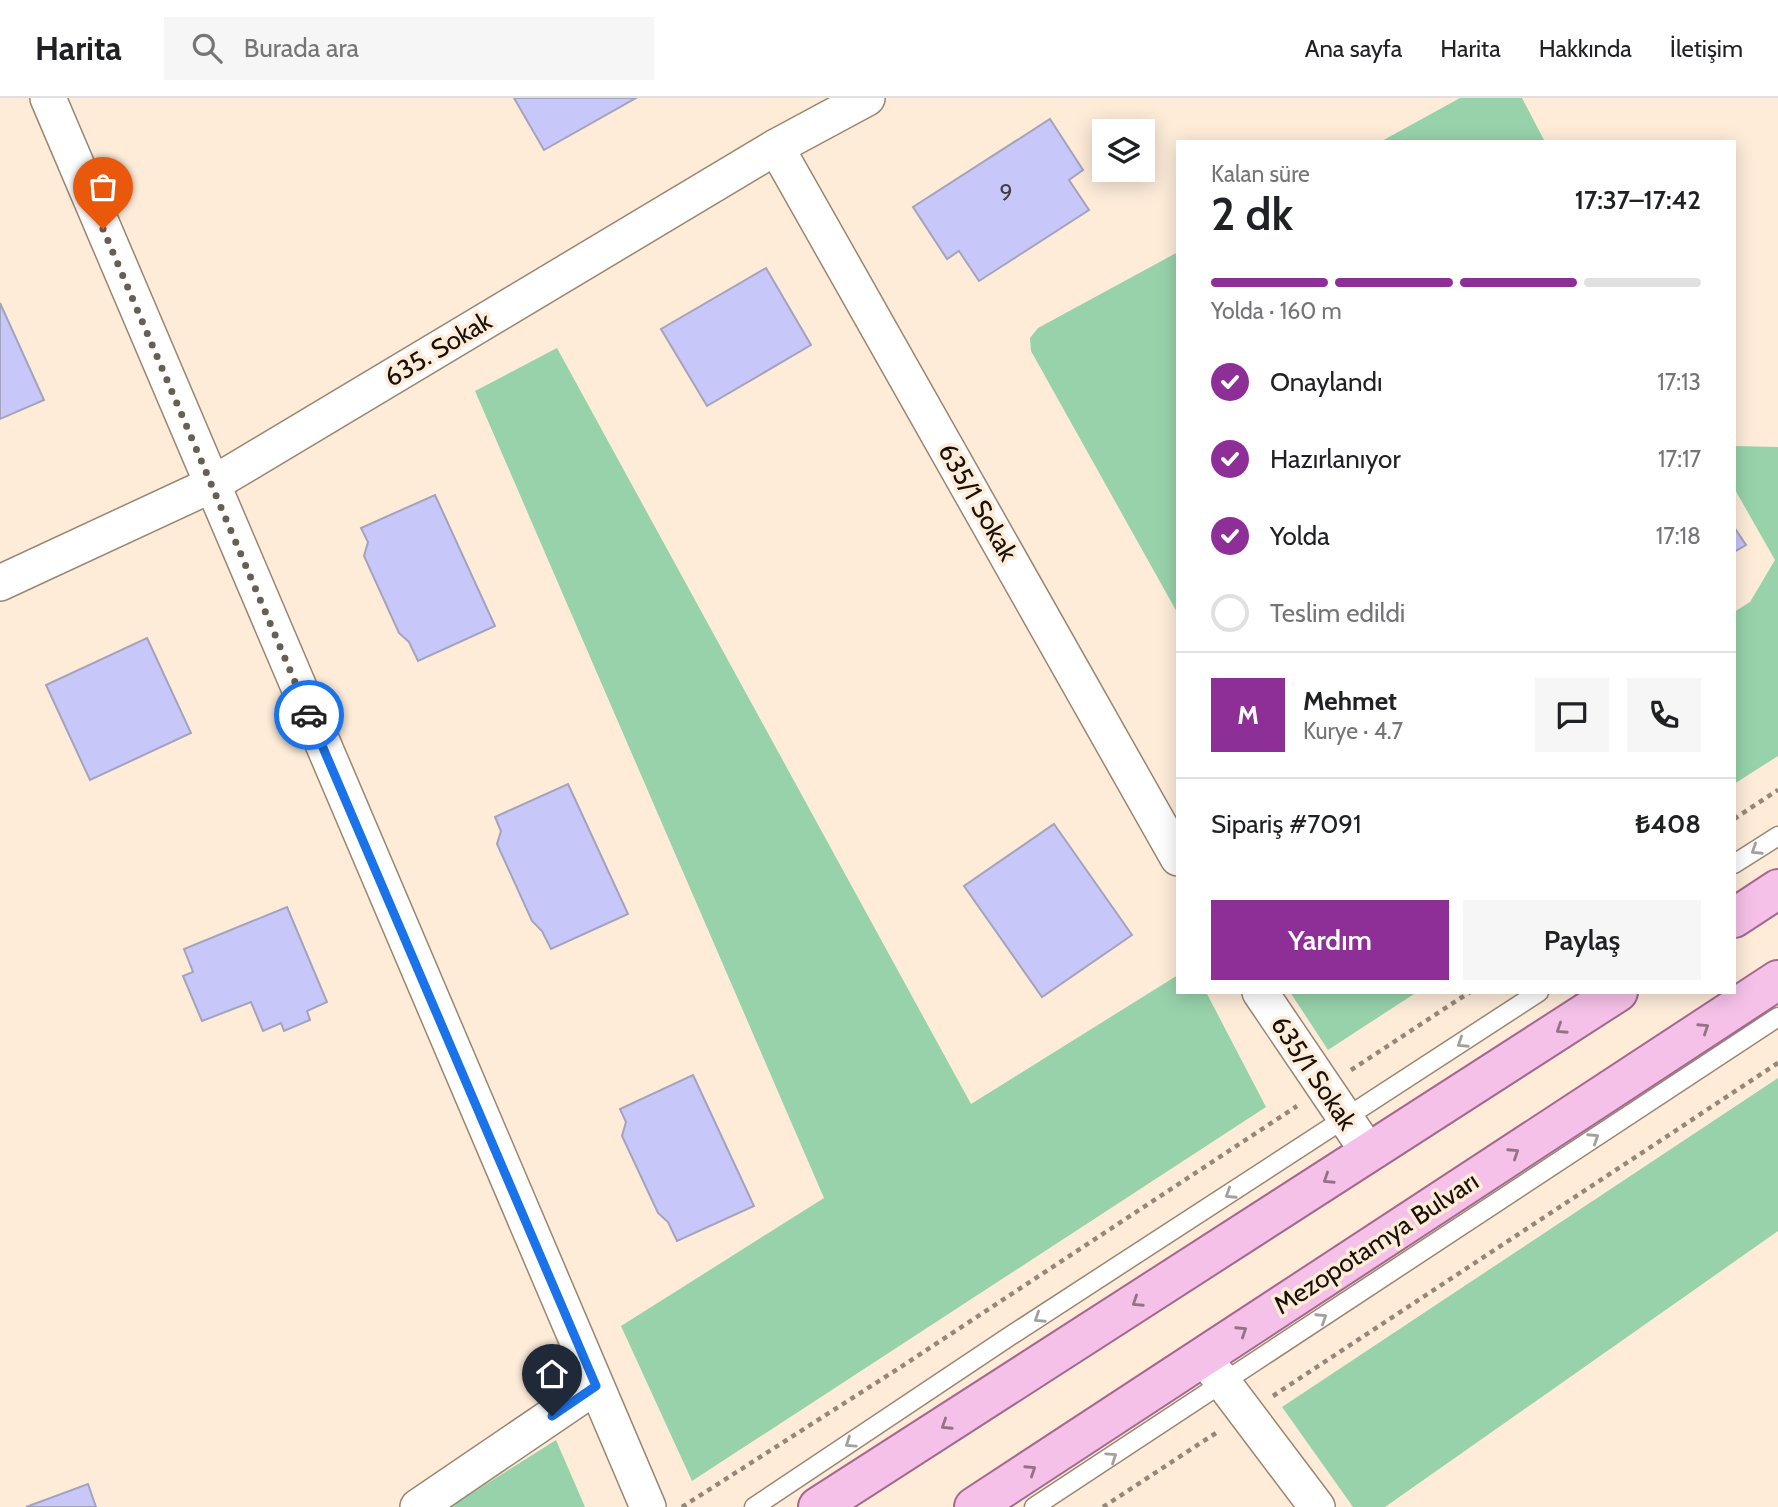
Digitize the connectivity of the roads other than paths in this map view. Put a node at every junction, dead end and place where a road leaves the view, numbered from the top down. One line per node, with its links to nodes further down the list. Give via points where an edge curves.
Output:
1 (48, 98): 4 (street)
2 (867, 98): 3 (street, 635. Sokak)
3 (776, 147): 4 (street, 635. Sokak); 7 (street, 635/1 Sokak)
4 (211, 485): 5 (street, 635. Sokak); 19 (street)
5 (0, 583)
6 (1778, 836): 8 (lane, one-way to 8)
7 (1176, 854)
8 (1736, 863)
9 (1778, 889): 10 (main road)
10 (1736, 917)
11 (1778, 979): 18 (main road, Mezopotamya Bulvarı, one-way to 11)
12 (1261, 994): 16 (street, 635/1 Sokak)
13 (1536, 994): 16 (lane, one-way to 16)
14 (1615, 994): 17 (main road, one-way to 17)
15 (1778, 1017): 18 (lane, one-way to 15)
16 (1346, 1119): 17 (street, 635/1 Sokak); 22 (lane, one-way to 22)
17 (1369, 1153): 23 (main road, one-way to 23)
18 (1213, 1370): 24 (main road, Mezopotamya Bulvarı, one-way to 18); 25 (lane, one-way to 18); 26 (street)
19 (596, 1386): 20 (street); 21 (street)
20 (418, 1507)
21 (648, 1507)
22 (754, 1507)
23 (818, 1507)
24 (974, 1507)
25 (1034, 1507)
26 (1317, 1507)

